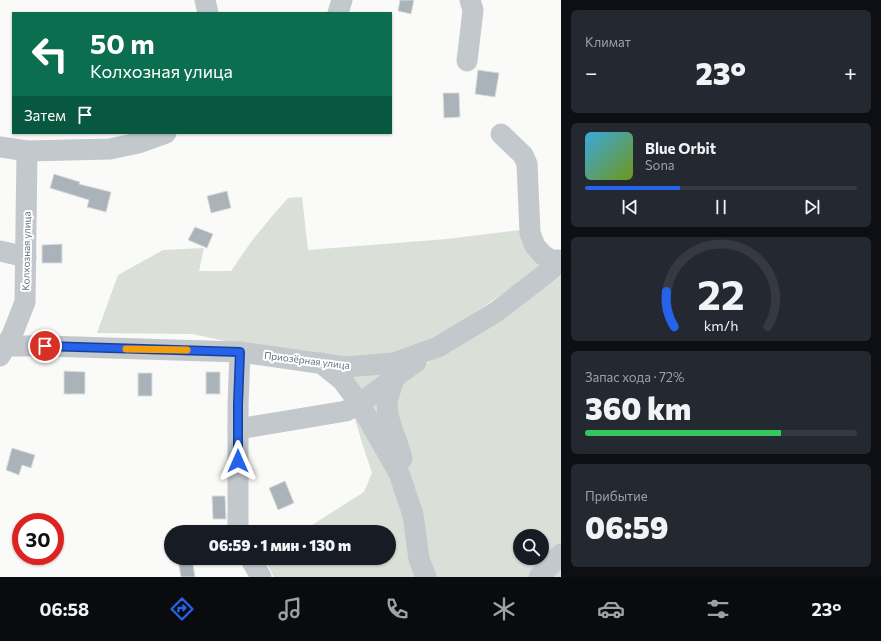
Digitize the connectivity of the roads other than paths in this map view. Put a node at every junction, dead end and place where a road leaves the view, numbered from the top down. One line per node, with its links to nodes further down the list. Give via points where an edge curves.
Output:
1 (206, 0): 4 (street)
2 (342, 0): 5 (street)
3 (470, 0): 6 (street, via 473,10)
4 (208, 12)
5 (338, 12)
6 (467, 61)
7 (163, 134): 10 (street, via 110,150)
8 (501, 134): 13 (street, via 523,155 527,164 530,233 535,246 551,260)
9 (0, 147): 10 (street)
10 (27, 151): 12 (street, Колхозная улица)
11 (0, 251): 12 (street)
12 (26, 257): 15 (street, Колхозная улица, via 25,302)
13 (561, 261): 14 (street, Приозёрная улица, via 496,312)
14 (438, 347): 17 (street, Приозёрная улица, via 394,363 346,367); 18 (street)
15 (3, 351): 16 (street, Колхозная улица, via 45,346)
16 (240, 352): 17 (street, Приозёрная улица); 20 (street)
17 (321, 363): 19 (street, via 342,380)
18 (395, 377): 19 (street); 21 (street, via 389,394 389,417 402,455)
19 (359, 404): 20 (street, via 346,411); 21 (street, via 399,473)
20 (238, 430): 22 (street)
21 (409, 502): 26 (street, via 418,559)
22 (238, 525)
23 (561, 554): 27 (street)
24 (254, 565): 25 (street)
25 (261, 577)
26 (426, 577)
27 (539, 577)

